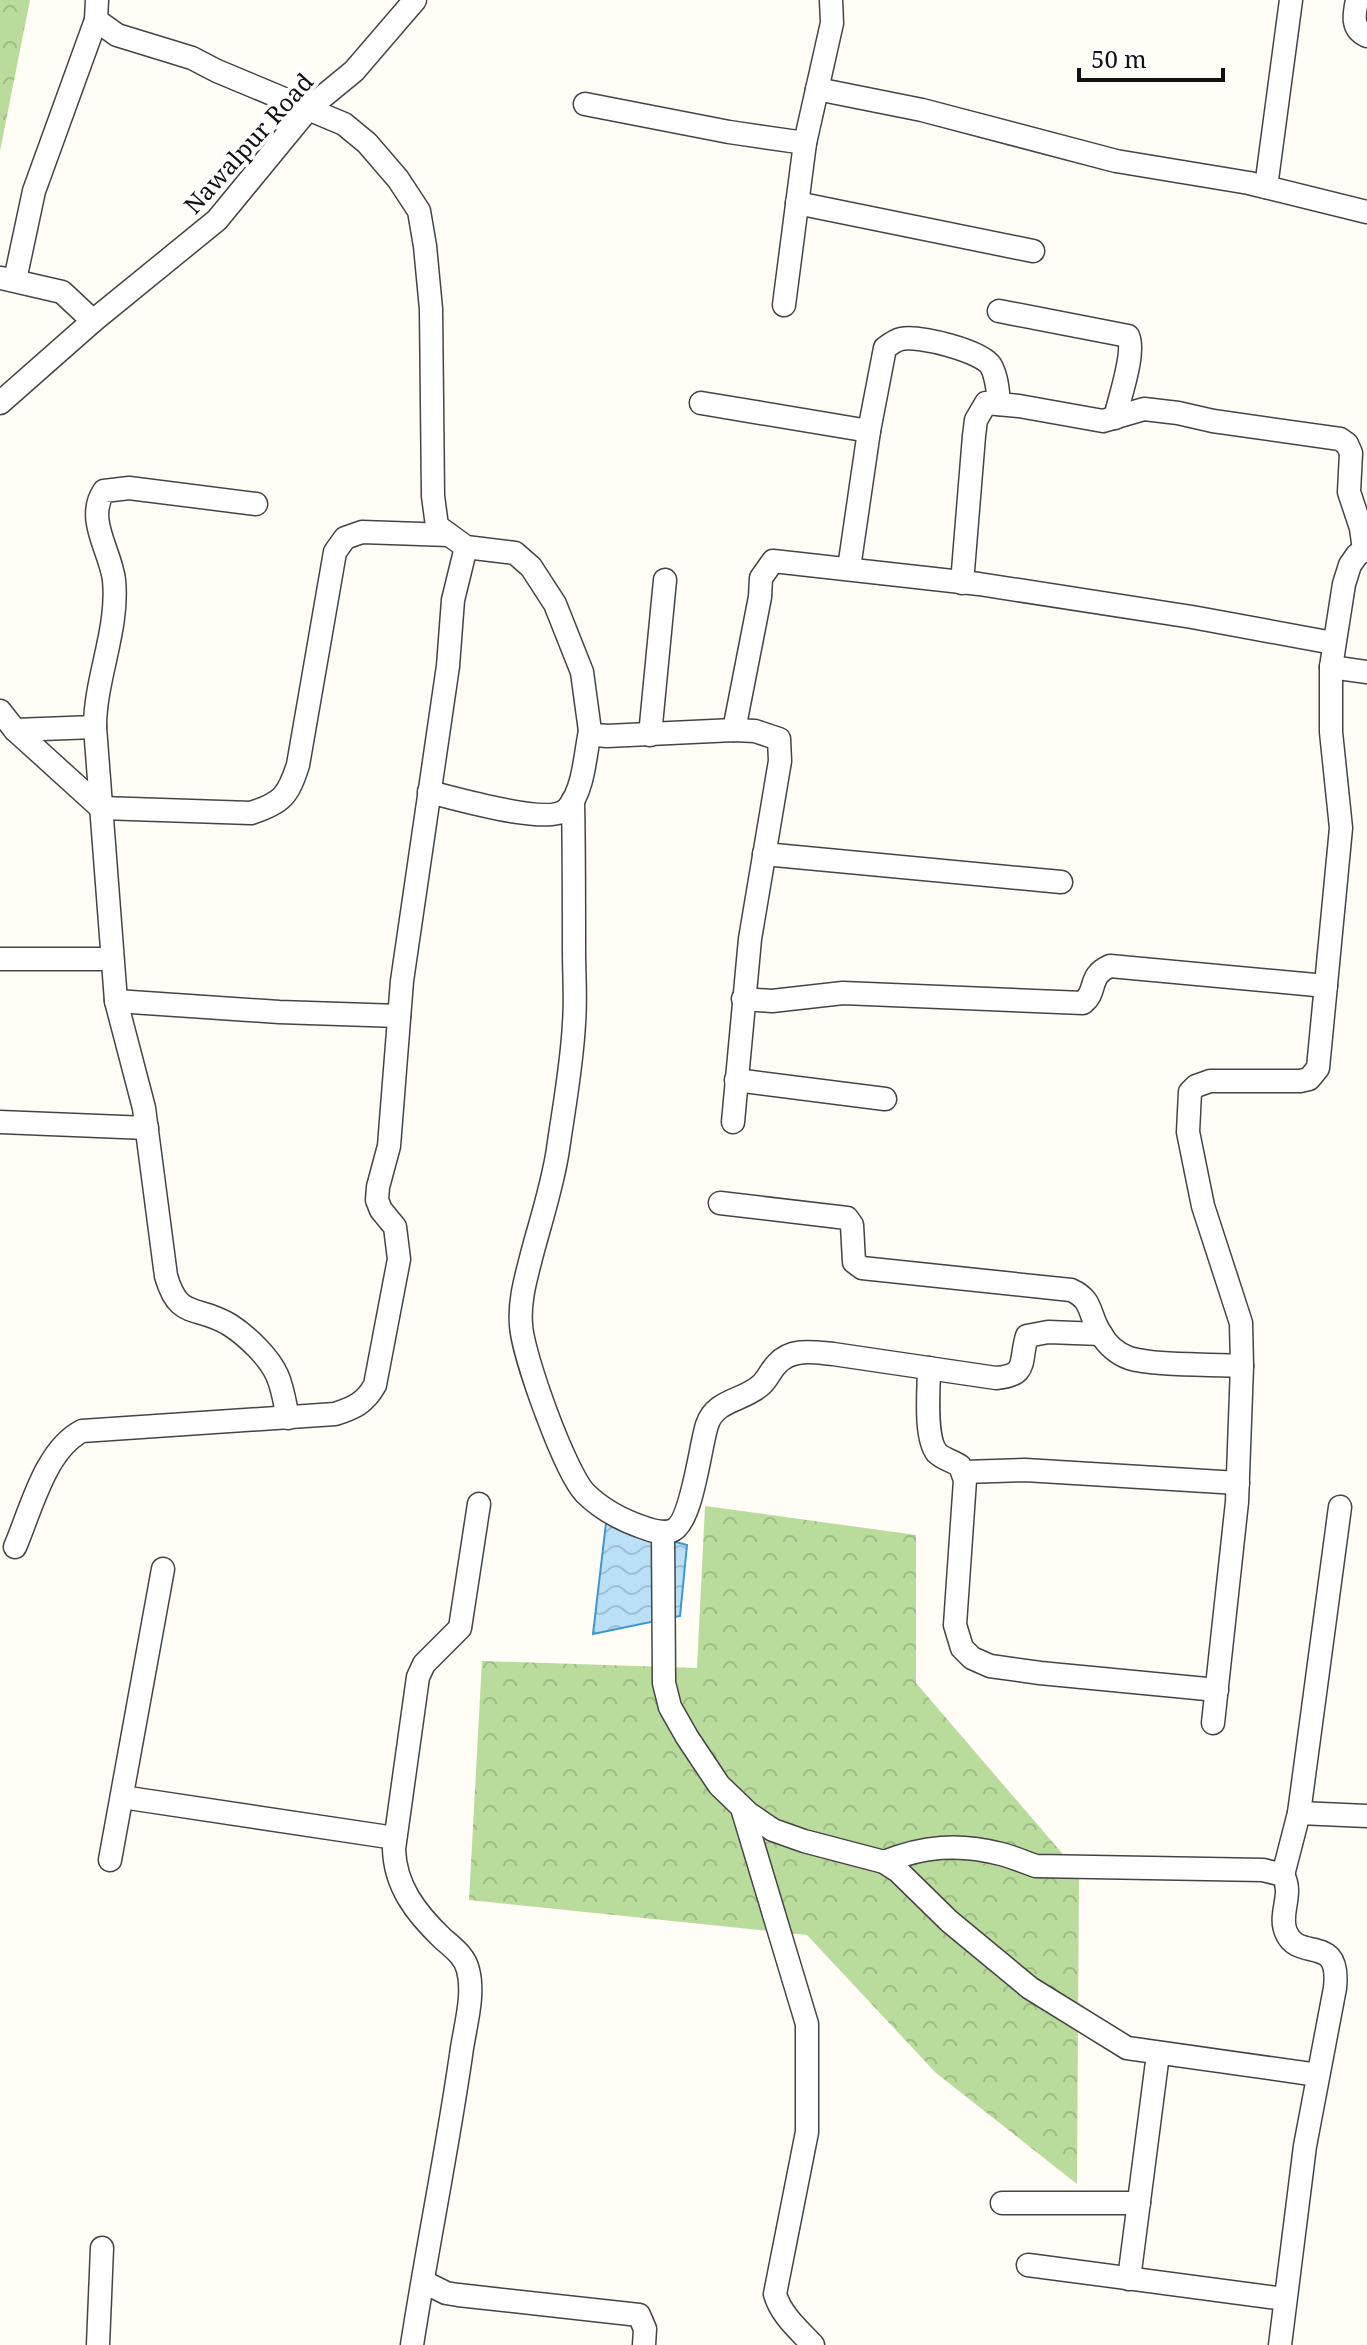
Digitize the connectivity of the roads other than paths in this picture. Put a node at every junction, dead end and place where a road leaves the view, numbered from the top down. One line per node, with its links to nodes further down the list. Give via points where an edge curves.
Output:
1 (415, 0): 9 (street, Nawalpur Road, via 354,71)
2 (831, 0): 7 (street, via 832,23)
3 (1291, 0): 11 (street)
4 (1357, 0): 6 (street, via 1355,25)
5 (97, 10): 9 (street, via 117,35 192,58); 15 (street)
6 (1367, 36)
7 (817, 89): 10 (street); 11 (street, via 922,110 1116,161)
8 (585, 104): 10 (street)
9 (309, 108): 18 (street, Nawalpur Road, via 217,220); 25 (street, via 344,124 367,143 419,211 431,309 433,496 437,526)
10 (805, 143): 12 (street)
11 (1266, 187): 13 (street)
12 (797, 203): 14 (street); 16 (street)
13 (1367, 212)
14 (1033, 251)
15 (7, 279): 18 (street, via 62,292)
16 (784, 305)
17 (999, 311): 22 (street, via 1128,336 1130,358)
18 (93, 321): 19 (street, Nawalpur Road)
19 (0, 403)
20 (701, 403): 23 (street)
21 (999, 404): 22 (street, via 1085,419); 23 (street, via 996,378 981,356 900,339 885,348); 29 (street, via 986,403 976,420)
22 (1115, 418): 26 (street, via 1144,409 1340,439 1351,453 1349,492)
23 (869, 431): 27 (street)
24 (256, 504): 34 (street, via 129,488 104,491 99,526 114,579 114,604 95,699)
25 (457, 541): 37 (street, via 515,553 531,567 555,604 582,672); 39 (street, via 448,666); 41 (street, via 362,532 345,538 335,552 298,765 290,789 274,805 251,813)
26 (1365, 549): 30 (street, via 1350,565)
27 (849, 568): 29 (street); 36 (street, via 773,561 761,578)
28 (665, 580): 38 (street)
29 (962, 583): 30 (street)
30 (1333, 643): 31 (street)
31 (1331, 667): 32 (street); 46 (street, via 1331,732 1341,828)
32 (1367, 672)
33 (0, 711): 35 (street)
34 (95, 727): 35 (street); 41 (street)
35 (15, 730): 41 (street)
36 (734, 730): 38 (street); 42 (street, via 779,739)
37 (590, 731): 38 (street); 40 (street)
38 (650, 735)
39 (429, 792): 40 (street, via 542,815 559,815); 49 (street)
40 (573, 800): 64 (street, via 574,1023 557,1153 521,1298 522,1335 533,1376 583,1491 629,1522)
41 (101, 808): 45 (street)
42 (764, 854): 43 (street); 47 (street)
43 (1061, 882)
44 (0, 959): 45 (street)
45 (112, 959): 48 (street)
46 (1326, 986): 47 (street, via 1110,966 1094,978 1089,998 1072,1004 843,993); 57 (street, via 1318,1068 1309,1079 1210,1081 1190,1092 1191,1146 1203,1206 1241,1323)
47 (743, 999): 50 (street)
48 (116, 1001): 49 (street); 54 (street)
49 (399, 1016): 59 (street, via 390,1135 377,1200 395,1227 399,1259 375,1385 356,1407)
50 (736, 1080): 51 (street); 53 (street)
51 (885, 1099)
52 (0, 1122): 54 (street)
53 (733, 1122)
54 (147, 1128): 59 (street, via 166,1276 176,1302 214,1316 243,1335 277,1374)
55 (720, 1203): 56 (street, via 847,1218 854,1262 862,1268 1071,1290 1087,1301)
56 (1101, 1334): 57 (street, via 1133,1359); 58 (street, via 1027,1336 1019,1371 1013,1376)
57 (1242, 1366): 61 (street)
58 (929, 1368): 60 (street, via 934,1447); 64 (street, via 821,1352 790,1354 749,1394 712,1413 684,1514 678,1527)
59 (288, 1418): 65 (street, via 82,1431 68,1438 50,1464)
60 (964, 1472): 61 (street, via 1025,1470); 67 (street, via 955,1625 962,1648 972,1658 1040,1673)
61 (1238, 1483): 67 (street)
62 (479, 1504): 73 (street, via 460,1628 418,1677)
63 (1340, 1507): 71 (street)
64 (663, 1532): 70 (street, via 664,1683 670,1707 719,1785)
65 (15, 1547)
66 (163, 1569): 69 (street)
67 (1217, 1690): 68 (street)
68 (1213, 1723)
69 (122, 1797): 73 (street); 74 (street)
70 (742, 1808): 75 (street, via 773,1830); 89 (street, via 807,2024 807,2132 775,2294 785,2316)
71 (1299, 1813): 72 (street); 76 (street)
72 (1367, 1816)
73 (395, 1838): 84 (street, via 394,1864 405,1894 459,1953 469,1973 448,2149)
74 (110, 1860)
75 (884, 1862): 76 (street, via 921,1849 957,1847 1036,1866 1263,1870); 77 (street, via 1030,1988 1127,2048)
76 (1283, 1875): 78 (street, via 1288,1884 1286,1934 1330,1957 1336,1968)
77 (1158, 2054): 78 (street); 80 (street)
78 (1318, 2075): 85 (street)
79 (1002, 2203): 80 (street)
80 (1139, 2203): 83 (street)
81 (102, 2248): 86 (street)
82 (1028, 2265): 83 (street)
83 (1129, 2279): 85 (street)
84 (424, 2282): 87 (street); 88 (street, via 458,2295 639,2315)
85 (1285, 2299): 90 (street)
86 (98, 2345)
87 (412, 2345)
88 (644, 2345)
89 (813, 2345)
90 (1280, 2345)

